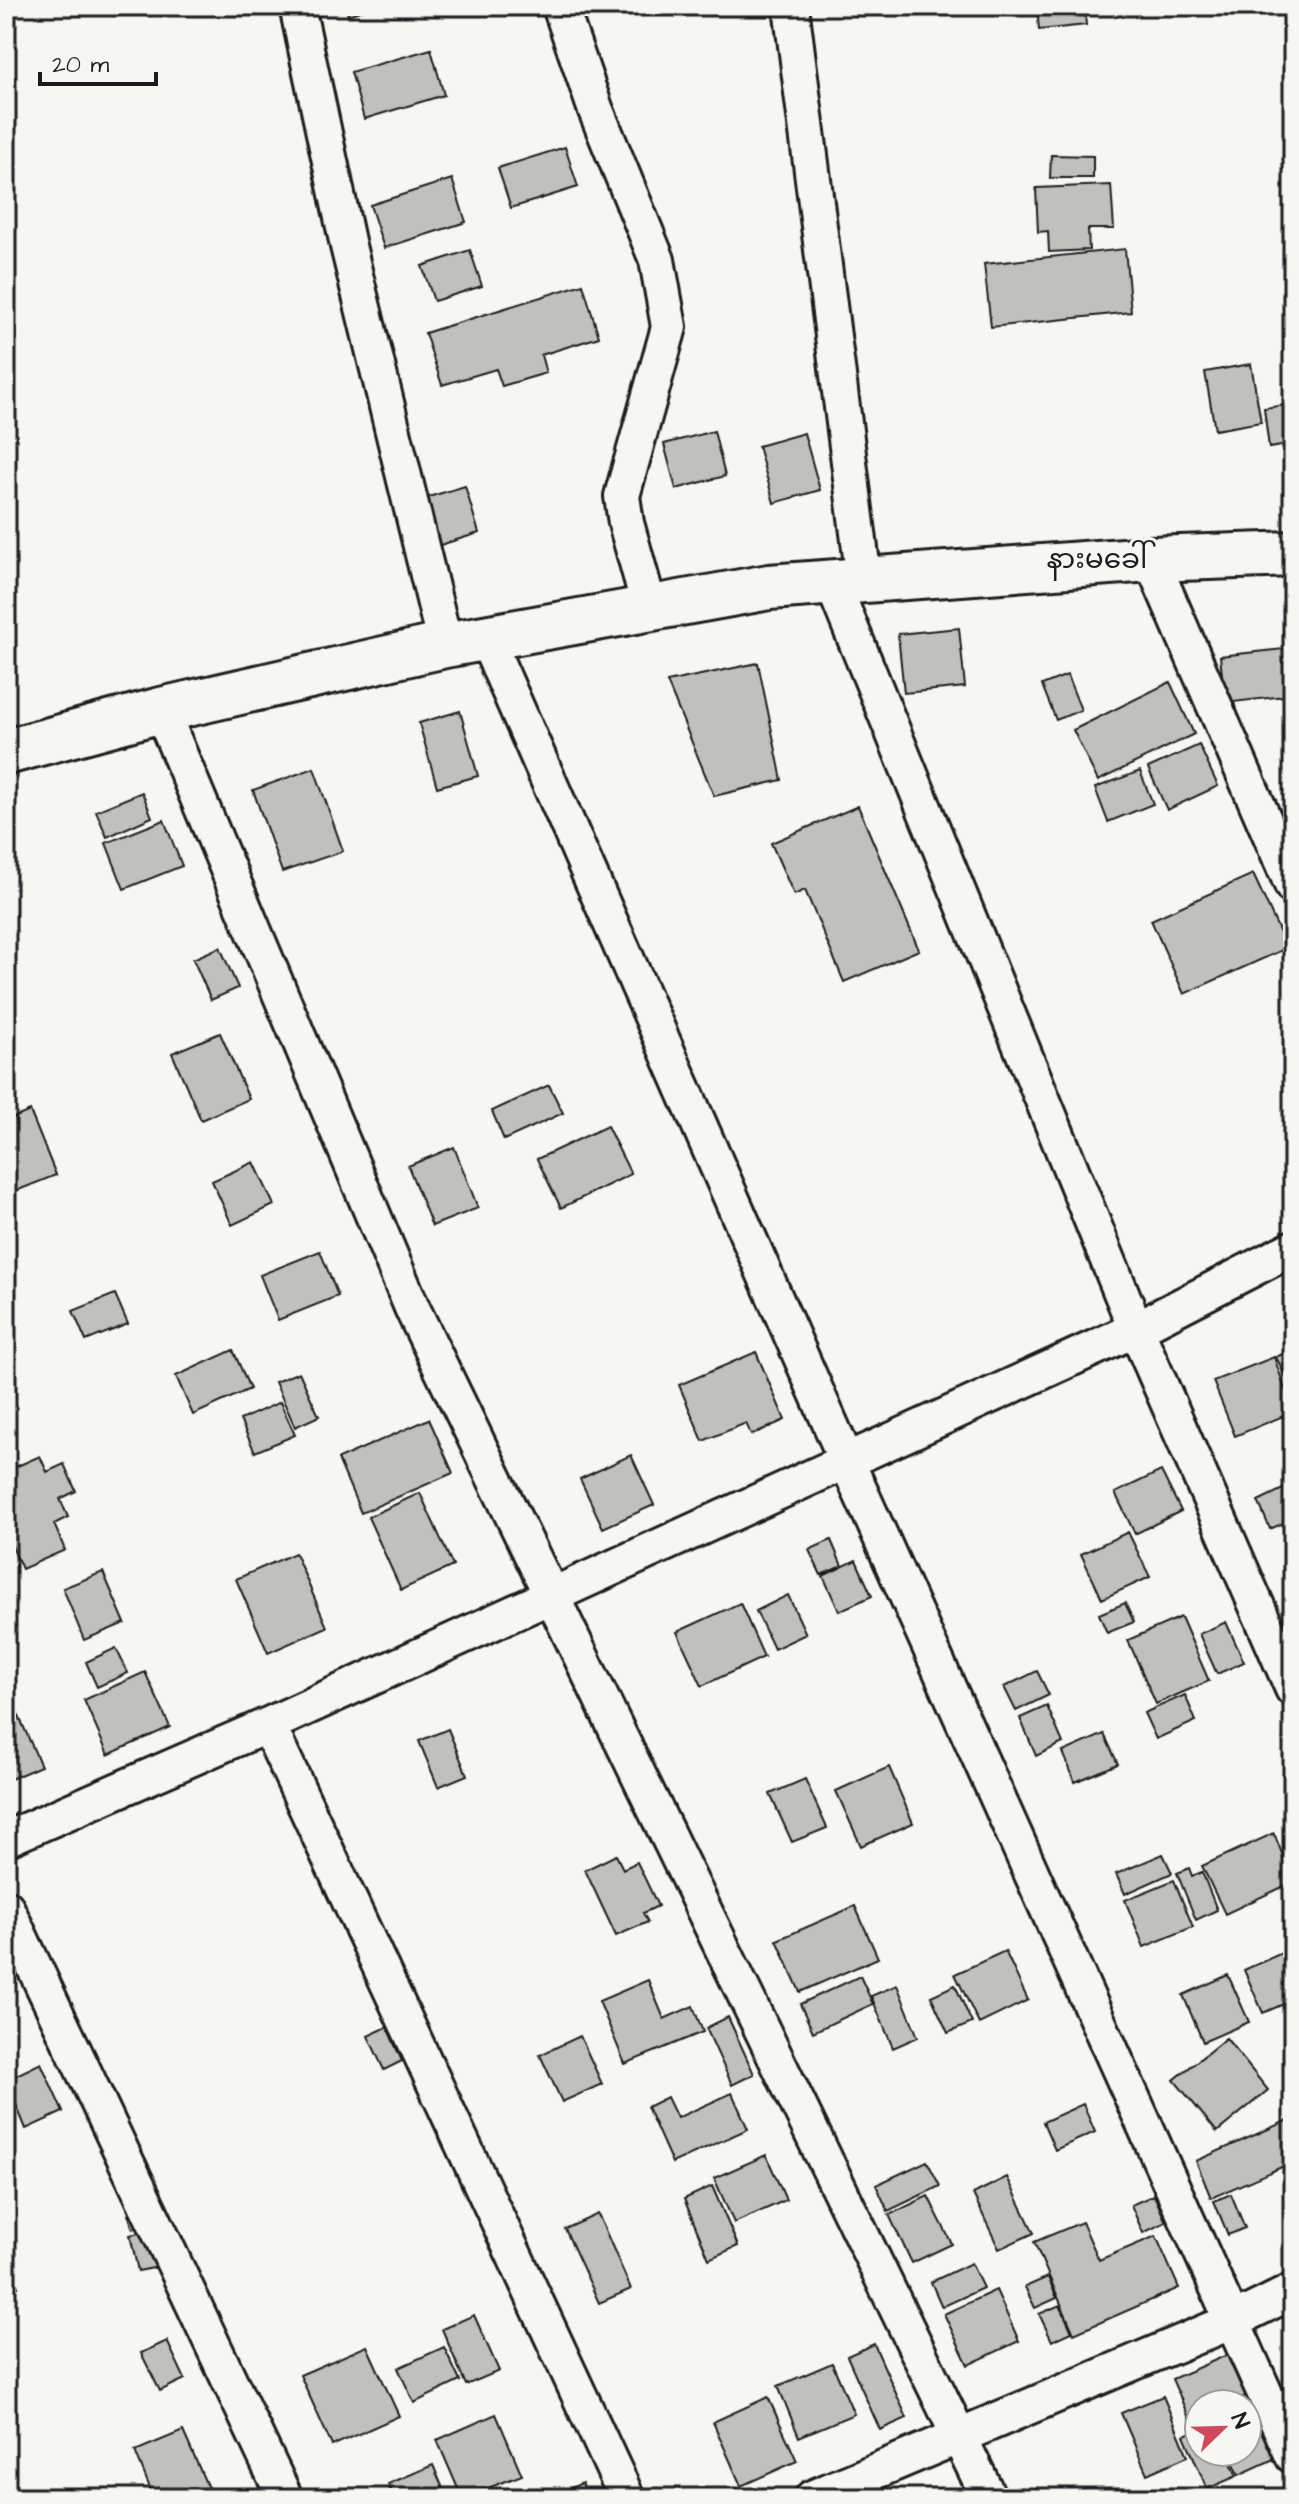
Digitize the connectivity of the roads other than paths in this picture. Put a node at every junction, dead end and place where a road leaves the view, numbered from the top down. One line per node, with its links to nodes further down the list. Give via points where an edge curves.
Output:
1 (297, 6): 8 (street, via 348,246)
2 (560, 6): 7 (street, via 657,260 669,327 622,496)
3 (791, 6): 6 (street)
4 (1293, 554): 5 (main road)
5 (1151, 559): 6 (main road); 11 (street)
6 (848, 581): 7 (main road); 13 (street)
7 (649, 606): 8 (main road)
8 (466, 642): 9 (main road); 14 (street)
9 (161, 710): 10 (main road); 15 (street, via 413,1310)
10 (6, 752)
11 (1293, 887)
12 (1293, 1248): 13 (street)
13 (1136, 1329): 14 (street); 16 (street)
14 (847, 1462): 15 (street); 21 (street)
15 (551, 1595): 17 (street); 22 (street)
16 (1293, 1689)
17 (268, 1725): 18 (street); 25 (street)
18 (6, 1839)
19 (6, 1907): 24 (street)
20 (1293, 2291): 21 (street)
21 (1230, 2322): 22 (street); 23 (street)
22 (960, 2435): 26 (street); 27 (street)
23 (1293, 2456)
24 (285, 2498)
25 (627, 2498)
26 (812, 2498)
27 (989, 2498)

